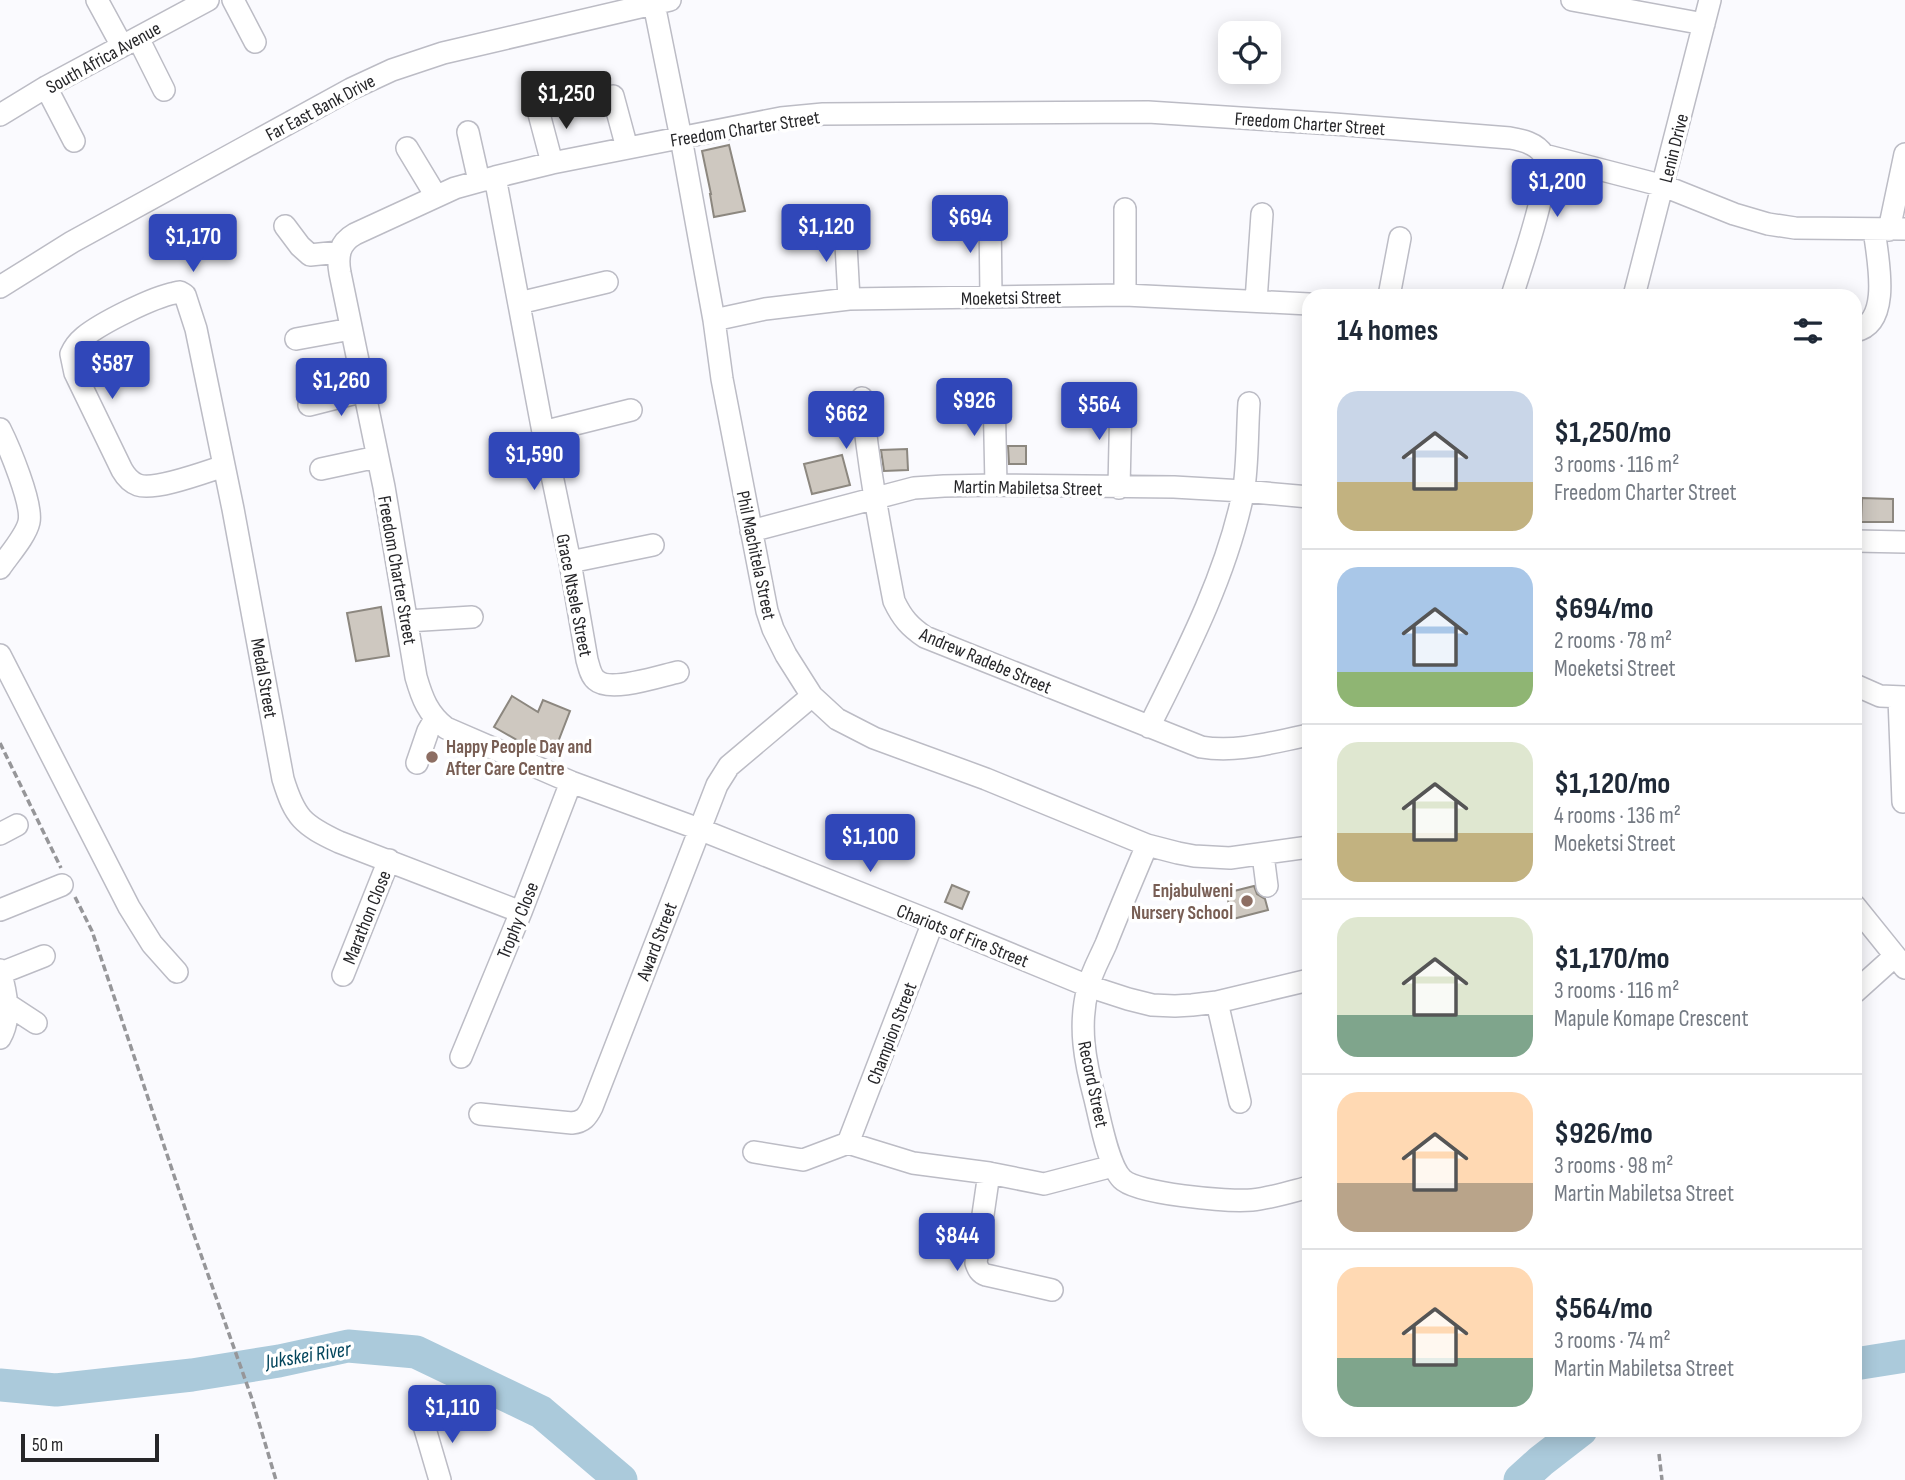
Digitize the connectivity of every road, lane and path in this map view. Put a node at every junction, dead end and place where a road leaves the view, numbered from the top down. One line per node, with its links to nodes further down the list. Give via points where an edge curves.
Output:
1 (97, 0): 8 (street)
2 (208, 0): 8 (street, South Africa Avenue)
3 (233, 0): 9 (street)
4 (1572, 0): 7 (street)
5 (1710, 0): 7 (street, Lenin Drive)
6 (662, 2): 16 (street, Phil Machitela Street); 35 (street, Far East Bank Drive, via 443,52 392,70 72,242)
7 (1703, 24): 24 (street, Lenin Drive)
8 (130, 42): 10 (street, South Africa Avenue); 11 (street)
9 (256, 42)
10 (47, 87): 14 (street, South Africa Avenue); 17 (street)
11 (164, 90)
12 (613, 96): 19 (street)
13 (538, 110): 22 (street)
14 (0, 114)
15 (468, 132): 23 (street, Grace Ntsele Street)
16 (681, 138): 19 (street, Freedom Charter Street); 21 (street, Freedom Charter Street, via 800,115 1148,112 1510,138 1534,145); 45 (street, Phil Machitela Street)
17 (74, 141)
18 (407, 148): 25 (street)
19 (627, 148): 22 (street, Freedom Charter Street)
20 (1905, 154): 31 (street)
21 (1544, 155): 24 (street, Freedom Charter Street); 37 (street, via 1546,172 1536,217)
22 (552, 163): 23 (street, Freedom Charter Street)
23 (487, 179): 25 (street, Freedom Charter Street); 43 (street, Grace Ntsele Street)
24 (1664, 186): 31 (street, Freedom Charter Street, via 1768,224); 38 (street, Lenin Drive)
25 (436, 196): 33 (street, Freedom Charter Street, via 355,233 342,243)
26 (1125, 209): 39 (street)
27 (990, 213): 40 (street)
28 (1262, 214): 42 (street)
29 (285, 226): 33 (street, via 310,255)
30 (845, 226): 41 (street)
31 (1889, 229): 47 (street, via 1878,306)
32 (1400, 238): 36 (street)
33 (339, 252): 46 (street, Freedom Charter Street)
34 (607, 282): 43 (street)
35 (0, 287)
36 (1390, 289)
37 (1513, 289)
38 (1636, 289)
39 (1125, 295): 40 (street, Moeketsi Street); 42 (street, Moeketsi Street)
40 (991, 297): 41 (street, Moeketsi Street)
41 (849, 299): 45 (street, Moeketsi Street)
42 (1256, 300): 44 (street, Moeketsi Street)
43 (519, 303): 57 (street, Grace Ntsele Street)
44 (1302, 303)
45 (714, 320): 66 (street, Phil Machitela Street)
46 (351, 329): 48 (street); 49 (street, Freedom Charter Street)
47 (1862, 329)
48 (296, 339)
49 (364, 391): 54 (street); 58 (street, Freedom Charter Street)
50 (994, 391): 61 (street)
51 (862, 398): 65 (street, Andrew Radebe Street)
52 (1121, 398): 62 (street)
53 (1249, 403): 63 (street)
54 (309, 405)
55 (631, 410): 57 (street)
56 (0, 429): 71 (street, via 30,518)
57 (543, 432): 70 (street, Grace Ntsele Street)
58 (377, 457): 60 (street); 73 (street, Freedom Charter Street)
59 (224, 466): 59 (street, Medal Street, via 196,329 183,293 102,324 75,346 71,362 122,470 134,484 152,487); 90 (street, Medal Street, via 283,779 294,810 320,833)
60 (321, 469)
61 (996, 485): 62 (street, Martin Mabiletsa Street); 65 (street, Martin Mabiletsa Street, via 914,488)
62 (1119, 488): 63 (street, Martin Mabiletsa Street)
63 (1243, 491): 64 (street, Martin Mabiletsa Street); 80 (street, via 1225,558)
64 (1302, 496)
65 (874, 498): 66 (street, Martin Mabiletsa Street); 80 (street, Andrew Radebe Street, via 894,601 909,626 925,637)
66 (751, 531): 77 (street, Phil Machitela Street, via 773,629)
67 (1862, 541): 68 (street)
68 (1905, 542)
69 (653, 545): 70 (street)
70 (570, 562): 75 (street, Grace Ntsele Street, via 587,660 597,682 620,685)
71 (0, 568)
72 (472, 617): 73 (street)
73 (407, 621): 79 (street, Freedom Charter Street, via 418,687)
74 (0, 656): 100 (street, via 129,906 152,944)
75 (678, 673)
76 (1862, 688): 78 (street, via 1880,696)
77 (812, 696): 86 (street, Award Street, via 729,766); 87 (street, Phil Machitela Street, via 837,719 874,738)
78 (1902, 697): 85 (street)
79 (435, 719): 83 (street); 84 (street, Chariots of Fire Street)
80 (1149, 727): 81 (street, Andrew Radebe Street, via 1217,750)
81 (1302, 736)
82 (0, 743): 91 (path)
83 (417, 763)
84 (571, 782): 86 (street, Chariots of Fire Street); 94 (street, Trophy Close)
85 (1903, 802)
86 (699, 829): 96 (street, Chariots of Fire Street); 111 (street, Award Street, via 584,1119 572,1123)
87 (1147, 845): 89 (street, Phil Machitela Street, via 1214,858); 103 (street, Record Street)
88 (1302, 848): 89 (street, Phil Machitela Street)
89 (1263, 855): 92 (street)
90 (389, 860): 94 (street, Medal Street); 101 (street, Marathon Close)
91 (66, 883): 93 (street); 120 (path, via 92,931)
92 (1267, 886)
93 (0, 910)
94 (521, 912): 109 (street, Trophy Close)
95 (1862, 915): 98 (street)
96 (933, 922): 103 (street, Chariots of Fire Street); 112 (street, Champion Street)
97 (44, 956): 99 (street)
98 (1900, 962): 104 (street)
99 (0, 972): 106 (street)
100 (177, 972)
101 (344, 975)
102 (1302, 982): 105 (street, Chariots of Fire Street)
103 (1088, 986): 105 (street, Chariots of Fire Street, via 1152,1005); 114 (street, Record Street, via 1084,1048)
104 (1862, 987)
105 (1217, 1002): 110 (street)
106 (7, 1004): 107 (street); 108 (street)
107 (36, 1023)
108 (0, 1038)
109 (461, 1057)
110 (1240, 1102)
111 (480, 1114)
112 (848, 1143): 113 (street, via 803,1160); 115 (street, via 913,1163)
113 (754, 1152)
114 (1113, 1166): 115 (street, via 1044,1184); 116 (street, via 1122,1179 1148,1191 1250,1200)
115 (989, 1174): 117 (street, via 978,1268 986,1275)
116 (1302, 1189)
117 (1052, 1290)
118 (423, 1422): 121 (street)
119 (1660, 1454): 122 (path)
120 (276, 1480)
121 (440, 1480)
122 (1662, 1480)

